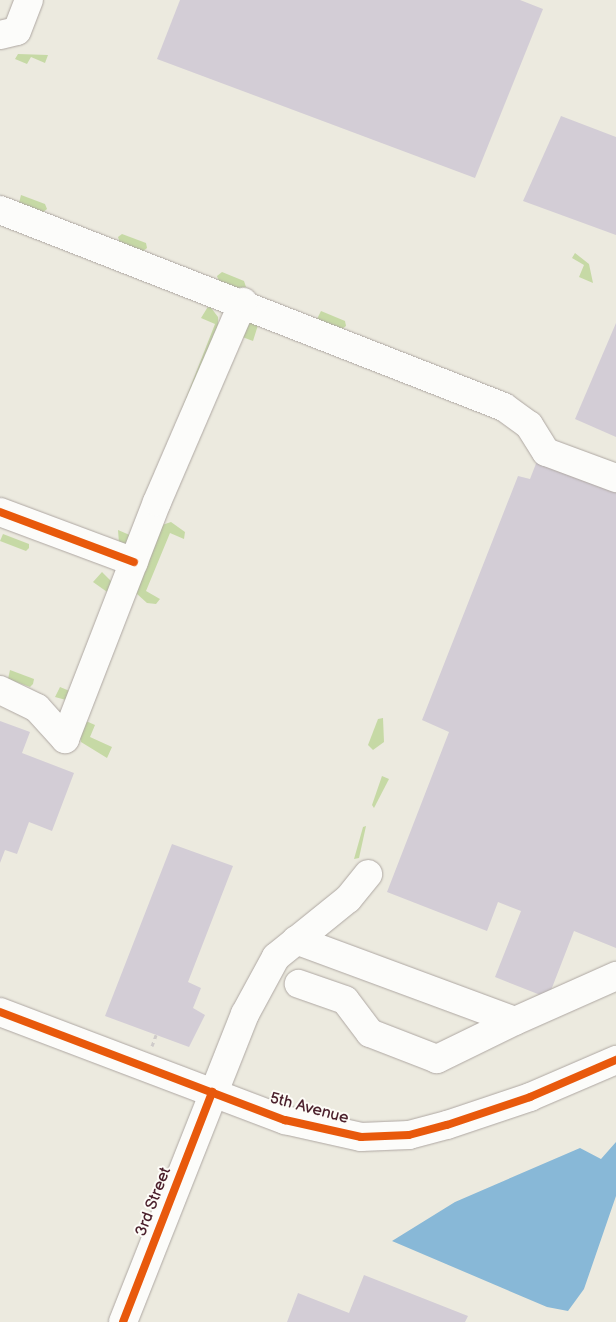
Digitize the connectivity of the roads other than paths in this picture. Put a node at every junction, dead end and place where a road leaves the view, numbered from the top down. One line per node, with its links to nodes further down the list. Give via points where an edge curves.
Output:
1 (29, 0): 2 (street, via 17,31)
2 (0, 35)
3 (0, 210): 4 (street)
4 (243, 302): 5 (street, via 504,406 529,425 546,452); 7 (street)
5 (616, 478)
6 (0, 512): 7 (street)
7 (134, 562): 8 (street, via 65,739 37,708)
8 (0, 690)
9 (368, 874): 10 (street, 3rd Street, via 348,899)
10 (296, 940): 11 (street); 18 (street, 3rd Street, via 276,957 245,1014)
11 (359, 964): 14 (street); 16 (street)
12 (616, 976): 16 (street)
13 (299, 984): 14 (street)
14 (345, 1000): 16 (street, via 370,1033 437,1059)
15 (0, 1012): 18 (street, 5th Avenue)
16 (515, 1021)
17 (616, 1060): 18 (street, 5th Avenue, via 530,1097 409,1135 361,1137 285,1120)
18 (212, 1092): 19 (street, 3rd Street)
19 (122, 1322)

